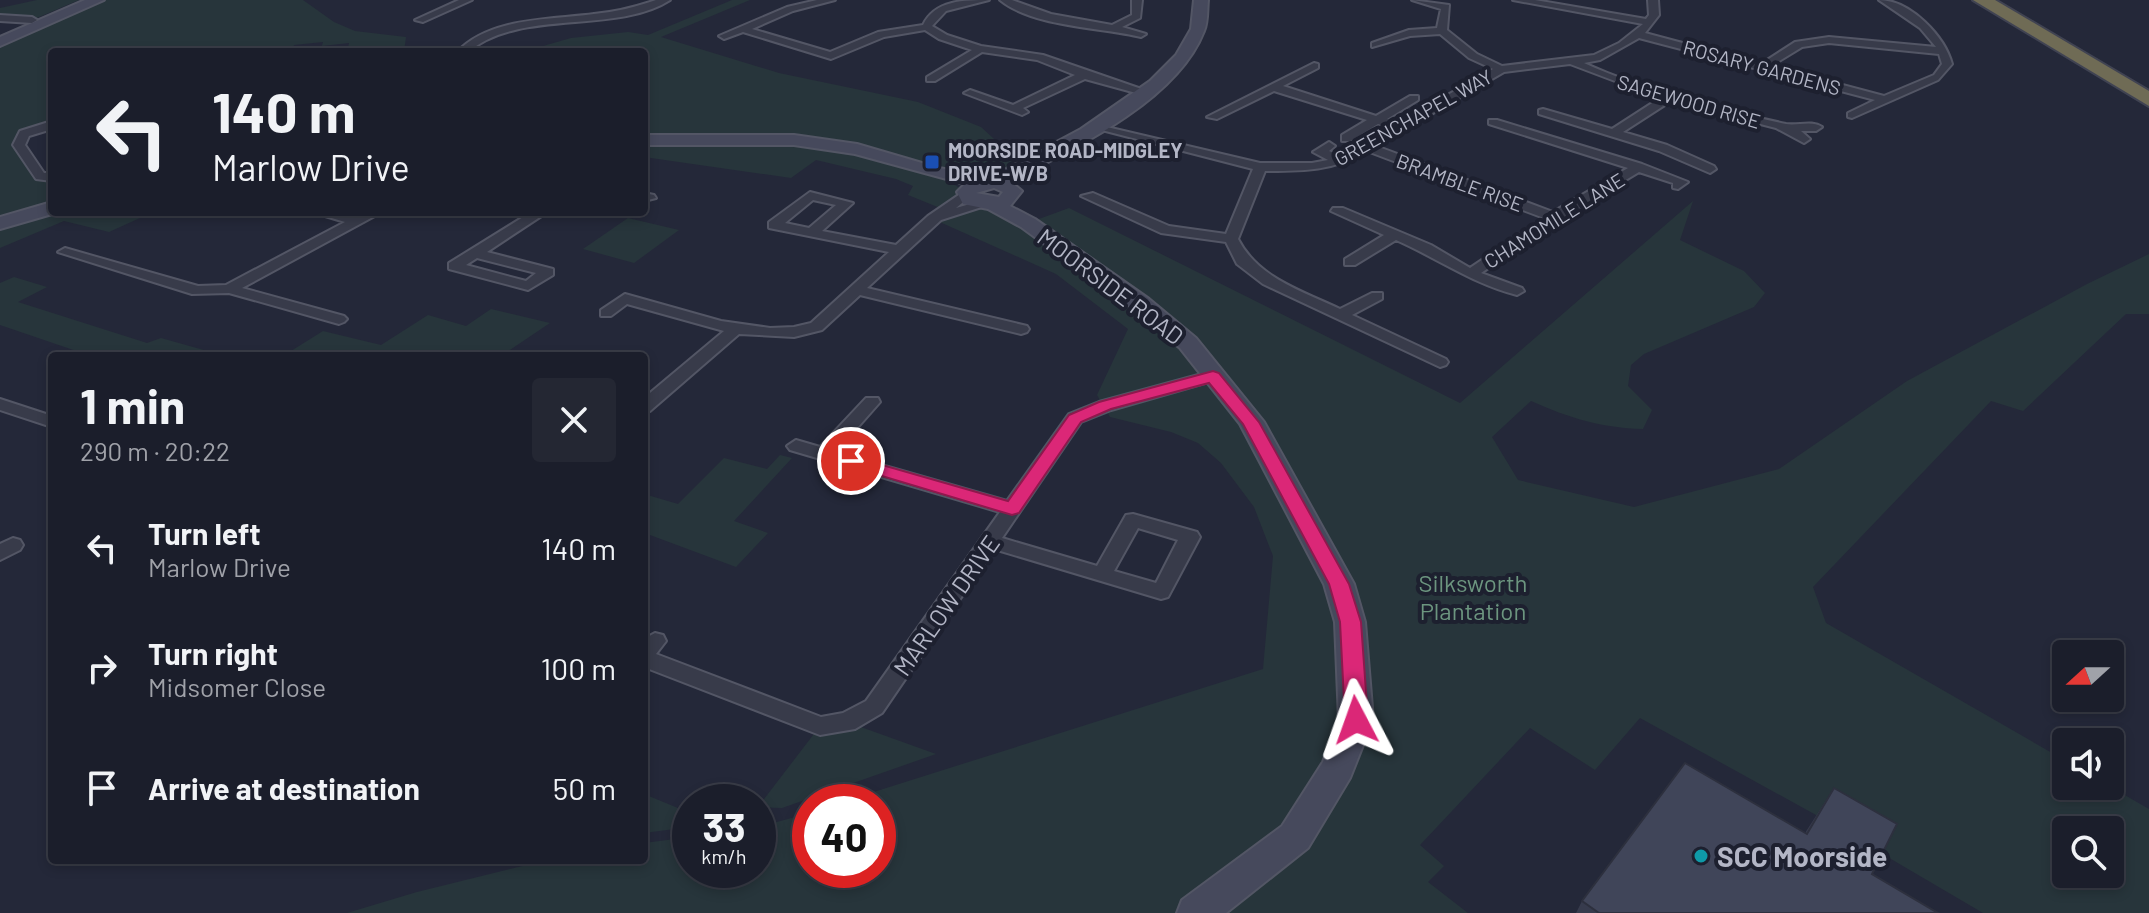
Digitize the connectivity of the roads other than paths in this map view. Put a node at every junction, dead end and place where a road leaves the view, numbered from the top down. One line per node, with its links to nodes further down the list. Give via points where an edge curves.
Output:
1 (79, 0): 19 (street)
2 (97, 0): 31 (street)
3 (467, 0): 17 (street)
4 (665, 0): 33 (street, via 491,35)
5 (830, 0): 16 (street)
6 (984, 0): 22 (street, via 940,10)
7 (1005, 0): 21 (street, via 1053,16)
8 (1137, 0): 21 (street, via 1137,16)
9 (1201, 0): 47 (street, via 1199,29 1180,61)
10 (1417, 0): 24 (street, via 1450,8)
11 (1518, 0): 20 (street)
12 (1653, 0): 20 (street)
13 (1884, 0): 35 (street, via 1929,30)
14 (1982, 0): 51 (highway)
15 (2004, 0): 44 (highway)
16 (810, 2): 23 (street)
17 (420, 16)
18 (0, 18): 19 (street)
19 (32, 20): 26 (street)
20 (1649, 22): 28 (street, GREENCHAPEL WAY)
21 (1116, 26): 27 (street)
22 (927, 27): 34 (street); 36 (street, via 882,34)
23 (743, 29): 29 (street); 36 (street)
24 (1442, 31): 30 (street); 41 (street, via 1473,56)
25 (1377, 32): 30 (street)
26 (0, 33)
27 (1141, 34)
28 (1637, 34): 38 (street, GREENCHAPEL WAY, via 1596,58); 40 (street, ROSARY GARDENS)
29 (724, 36)
30 (1393, 37): 32 (street)
31 (0, 42)
32 (1376, 45)
33 (465, 48)
34 (980, 49): 42 (street, via 1039,57); 43 (street)
35 (1945, 51): 40 (street, via 1829,40 1799,44); 50 (street, via 1947,64 1936,76)
36 (831, 56): 37 (street)
37 (848, 61)
38 (1574, 62): 41 (street, GREENCHAPEL WAY); 48 (street, SAGEWOOD RISE)
39 (1314, 66): 45 (street)
40 (1764, 66): 50 (street, ROSARY GARDENS)
41 (1501, 69): 59 (street, GREENCHAPEL WAY)
42 (1084, 75): 46 (street, via 1019,110); 47 (street)
43 (931, 79)
44 (2149, 85)
45 (1273, 87): 54 (street); 55 (street)
46 (970, 93)
47 (1147, 93): 58 (street)
48 (1670, 97): 61 (street, SAGEWOOD RISE); 62 (street)
49 (1414, 98): 55 (street)
50 (1886, 100): 53 (street)
51 (2149, 100)
52 (1543, 112): 62 (street)
53 (1852, 115)
54 (1213, 117)
55 (1377, 120): 59 (street); 63 (street)
56 (1493, 122): 71 (street, CHAMOMILE LANE)
57 (48, 126): 74 (street, via 24,134 19,145 40,176)
58 (1098, 126): 69 (street); 70 (street, GREENCHAPEL WAY)
59 (1400, 127): 67 (street, GREENCHAPEL WAY)
60 (1816, 127): 61 (street)
61 (1792, 128): 64 (street, SAGEWOOD RISE)
62 (1614, 133): 72 (street)
63 (1346, 138)
64 (1804, 139)
65 (648, 140): 73 (street, via 794,140 857,149)
66 (1329, 146): 68 (street, via 1319,152)
67 (1367, 147): 68 (street, GREENCHAPEL WAY); 86 (street, BRAMBLE RISE)
68 (1342, 161): 70 (street, GREENCHAPEL WAY)
69 (1029, 164): 75 (street); 78 (street)
70 (1260, 167): 93 (street)
71 (1638, 167): 76 (street, CHAMOMILE LANE, via 1682,182); 86 (street, CHAMOMILE LANE)
72 (1710, 169)
73 (936, 173): 75 (street); 77 (street)
74 (48, 177)
75 (990, 183): 77 (street); 78 (street, via 1003,184)
76 (1678, 185)
77 (966, 193): 80 (street, via 970,200); 87 (street)
78 (1013, 194): 80 (street); 90 (street)
79 (1088, 196): 93 (street, via 1166,230)
80 (988, 204): 87 (street); 90 (street, MOORSIDE ROAD)
81 (48, 209): 89 (street)
82 (1338, 211): 92 (street)
83 (336, 216): 88 (street)
84 (367, 216): 88 (street)
85 (532, 216): 96 (street)
86 (1554, 217): 98 (street, CHAMOMILE LANE)
87 (933, 219): 94 (street)
88 (357, 221): 99 (street)
89 (0, 223)
90 (1028, 223): 109 (street, MOORSIDE ROAD, via 1141,304 1188,343)
91 (811, 233): 94 (street)
92 (1396, 234): 97 (street); 98 (street)
93 (1231, 239): 104 (street, via 1242,261 1268,281)
94 (898, 250): 100 (street)
95 (65, 252): 99 (street, via 197,291)
96 (475, 253): 96 (street, via 454,266 528,286 548,272)
97 (1350, 262)
98 (1470, 274): 101 (street)
99 (229, 289): 105 (street)
100 (858, 290): 106 (street, via 816,327 796,334); 107 (street)
101 (1517, 291)
102 (1377, 296): 104 (street)
103 (606, 313): 106 (street, via 625,299)
104 (1340, 315): 108 (street)
105 (339, 319)
106 (737, 328): 111 (street)
107 (1021, 329)
108 (1440, 362)
109 (1213, 376): 116 (street, MARLOW DRIVE, via 1075,418); 120 (street, MOORSIDE ROAD, via 1251,422 1339,584 1350,622 1356,720 1338,768 1295,837)
110 (872, 402): 115 (street)
111 (648, 404)
112 (5, 410): 113 (street)
113 (48, 421)
114 (796, 446): 115 (street)
115 (824, 454): 116 (street)
116 (1012, 509): 117 (street, MARLOW DRIVE)
117 (990, 541): 118 (street); 119 (street, MARLOW DRIVE, via 874,707 847,722 820,726)
118 (1102, 574)
119 (648, 651)
120 (1196, 913)

